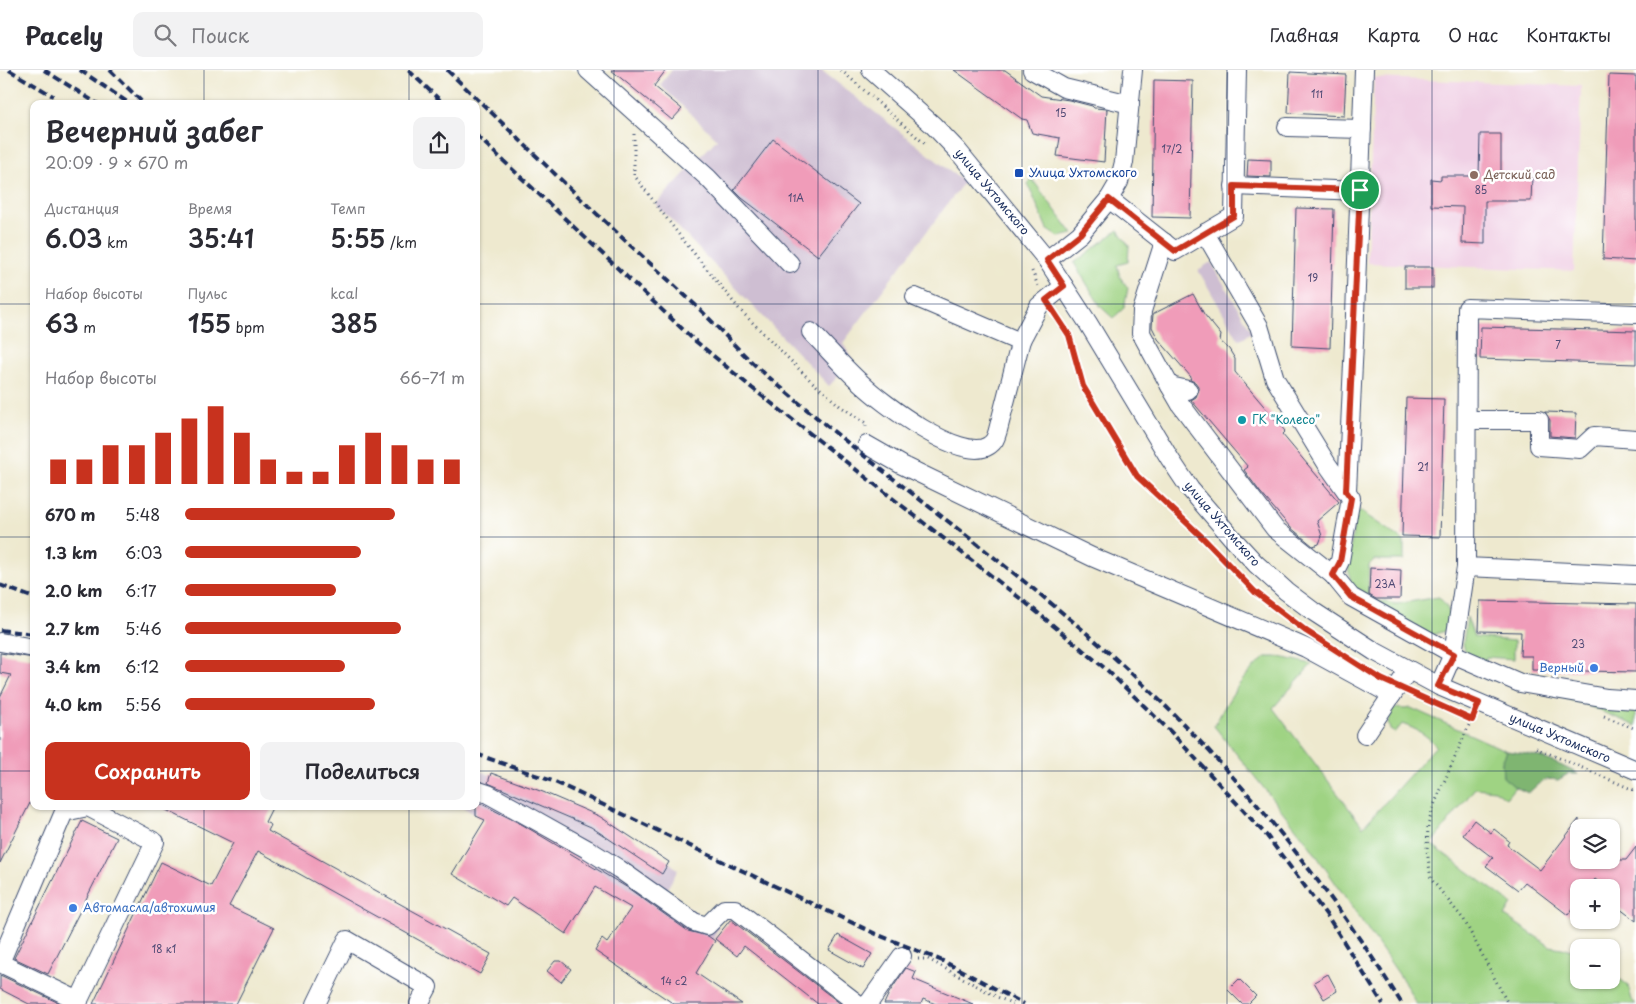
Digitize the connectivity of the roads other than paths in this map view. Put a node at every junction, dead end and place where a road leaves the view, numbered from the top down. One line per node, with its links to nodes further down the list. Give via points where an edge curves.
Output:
1 (588, 70): 15 (street, via 708,178)
2 (871, 70): 16 (street, улица Ухтомского, via 958,151)
3 (1032, 70): 7 (street, via 1064,88)
4 (1133, 70): 7 (street)
5 (1237, 70): 10 (street)
6 (1364, 70): 9 (street)
7 (1130, 104): 12 (street, via 1124,162 1119,182)
8 (1287, 127): 9 (street)
9 (1362, 129): 11 (street)
10 (1234, 186): 11 (street); 13 (street, via 1234,216)
11 (1360, 190): 27 (street)
12 (1109, 199): 14 (street); 16 (street, via 1080,234)
13 (1205, 233): 14 (street, via 1175,251); 27 (street, via 1259,326 1275,378)
14 (1164, 242): 22 (street, via 1142,311 1141,334)
15 (790, 264)
16 (1039, 264): 17 (street, улица Ухтомского)
17 (1064, 286): 21 (street, via 1039,306); 34 (street, улица Ухтомского, via 1170,459 1232,539 1286,591 1346,634)
18 (915, 297): 21 (street)
19 (1636, 314): 24 (street, via 1467,308)
20 (811, 332): 21 (street, via 862,384 903,417 945,440 974,448 987,448 994,442)
21 (1021, 340)
22 (1170, 386): 23 (street); 29 (street, via 1275,529)
23 (1188, 390)
24 (1467, 420): 25 (street, via 1539,420 1539,446 1580,449 1594,436); 28 (street)
25 (1636, 439)
26 (867, 445): 36 (street, via 1092,557 1306,648)
27 (1346, 491): 29 (street, via 1351,498 1340,562)
28 (1466, 567): 30 (street); 33 (street)
29 (1333, 575): 33 (street, via 1351,597)
30 (1636, 575)
31 (0, 642): 32 (street)
32 (30, 647)
33 (1454, 654): 35 (street); 37 (street, via 1520,683)
34 (1408, 671): 35 (street, улица Ухтомского); 36 (street)
35 (1438, 686): 39 (street, улица Ухтомского)
36 (1392, 695): 38 (street)
37 (1636, 700)
38 (1365, 734)
39 (1636, 770)
40 (480, 791): 48 (street, via 587,849 694,922 707,926 724,909 735,909)
41 (74, 810): 44 (street, via 64,812)
42 (94, 810): 45 (street, via 155,842)
43 (902, 956): 49 (street)
44 (0, 963): 45 (street)
45 (78, 1002)
46 (316, 1004): 47 (street, via 347,940 428,987)
47 (419, 1004)
48 (858, 1004)
49 (868, 1004)

